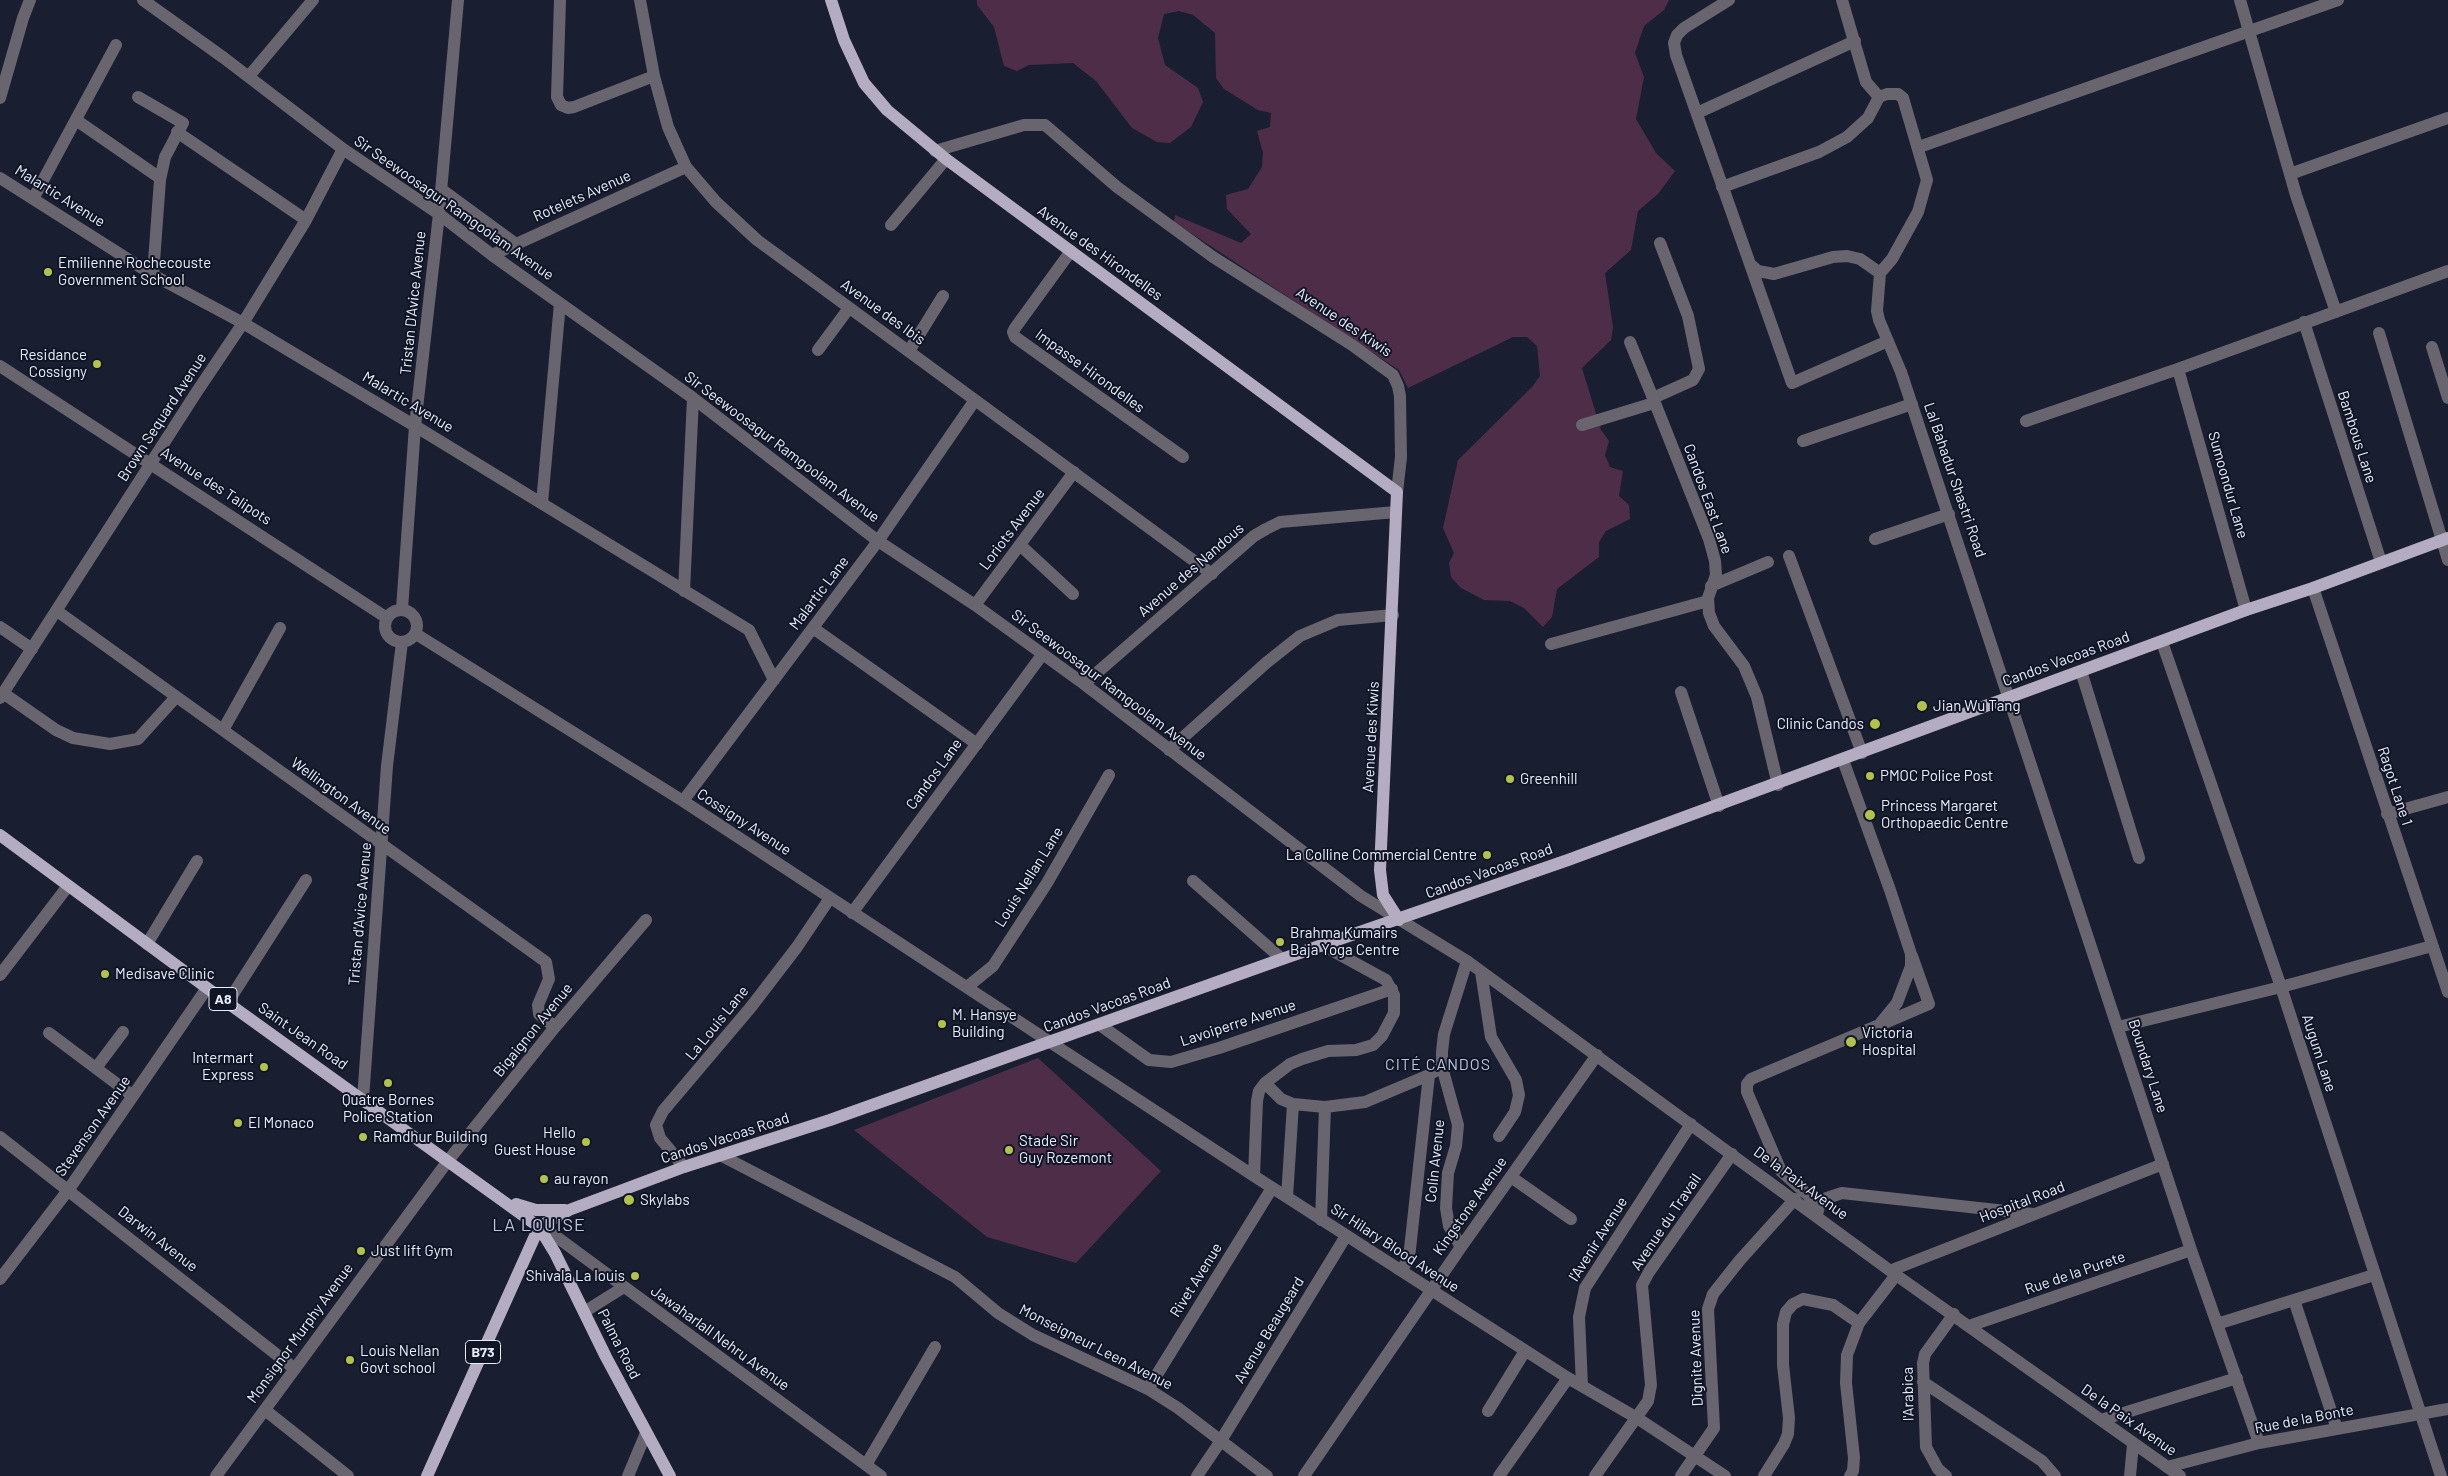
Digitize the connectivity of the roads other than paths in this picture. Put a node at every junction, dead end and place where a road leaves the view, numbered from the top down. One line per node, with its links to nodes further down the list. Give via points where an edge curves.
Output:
1 (30, 0): 19 (street)
2 (143, 0): 15 (street, Sir Seewoosagur Ramgoolam Avenue)
3 (458, 0): 32 (street, Tristan D'Avice Avenue)
4 (560, 0): 16 (street, via 558,97 561,106 574,107)
5 (640, 0): 16 (street, Avenue des Ibis)
6 (831, 0): 26 (main road, Avenue des Hirondelles, via 864,83 887,110)
7 (1730, 0): 20 (street, via 1684,28 1674,43)
8 (1842, 0): 13 (street)
9 (2240, 0): 12 (street)
10 (2338, 0): 12 (street)
11 (307, 2): 15 (street)
12 (2250, 31): 24 (street); 28 (street)
13 (1855, 42): 18 (street, via 1866,82); 20 (street)
14 (116, 45): 22 (street)
15 (249, 76): 25 (street, Sir Seewoosagur Ramgoolam Avenue)
16 (654, 76): 27 (street, Avenue des Ibis, via 668,127)
17 (138, 97): 23 (street, via 183,123)
18 (1879, 97): 24 (street, via 1894,93 1903,98); 31 (street, via 1868,118 1847,137 1819,152)
19 (0, 98)
20 (1697, 112): 31 (street)
21 (2448, 118): 28 (street)
22 (76, 120): 30 (street); 33 (street)
23 (177, 132): 30 (street, via 165,157); 35 (street)
24 (1919, 148): 43 (street, via 1927,180 1924,194 1918,212 1892,259)
25 (343, 149): 34 (street, Sir Seewoosagur Ramgoolam Avenue); 35 (street, Brown Sequard Avenue)
26 (940, 155): 36 (street); 39 (main road, Avenue des Hirondelles); 71 (street, Avenue des Kiwis, via 1024,125 1045,125 1117,187 1213,257 1352,345 1392,375 1398,386 1401,458)
27 (686, 167): 38 (street, Rotelets Avenue); 47 (street, Avenue des Ibis, via 716,202 757,240)
28 (2290, 174): 48 (street)
29 (0, 178): 33 (street, Malartic Avenue)
30 (160, 178): 44 (street)
31 (1722, 187): 41 (street)
32 (441, 189): 34 (street, Tristan D'Avice Avenue); 38 (street)
33 (33, 199): 44 (street, Malartic Avenue)
34 (439, 214): 40 (street, Sir Seewoosagur Ramgoolam Avenue); 66 (street, Tristan D'Avice Avenue)
35 (306, 220): 50 (street, Brown Sequard Avenue)
36 (891, 225)
37 (1660, 243): 62 (street, via 1688,316 1699,369 1693,380)
38 (516, 244): 40 (street, Rotelets Avenue)
39 (1070, 251): 68 (street, Impasse Hirondelles, via 1015,328 1014,336); 71 (main road, Avenue des Hirondelles)
40 (492, 255): 46 (street, Sir Seewoosagur Ramgoolam Avenue)
41 (1750, 264): 43 (street, via 1758,271 1774,274 1847,256 1860,259); 52 (street, via 1792,383)
42 (2448, 271): 48 (street)
43 (1880, 273): 52 (street, Lal Bahadur Shastri Road, via 1877,311)
44 (153, 275): 50 (street, Malartic Avenue)
45 (943, 296): 56 (street)
46 (560, 303): 59 (street, Sir Seewoosagur Ramgoolam Avenue); 72 (street)
47 (849, 308): 55 (street); 56 (street, Avenue des Ibis)
48 (2336, 312): 49 (street)
49 (2304, 322): 58 (street); 82 (street, Bambous Lane)
50 (243, 323): 66 (street, Malartic Avenue); 69 (street, Brown Sequard Avenue)
51 (2379, 333): 75 (street)
52 (1888, 341): 63 (street, Lal Bahadur Shastri Road)
53 (1630, 342): 62 (street, Candos East Lane)
54 (2432, 348): 60 (street)
55 (818, 350)
56 (908, 351): 61 (street, Avenue des Ibis)
57 (0, 366): 69 (street, Avenue des Talipots)
58 (2178, 369): 64 (street); 91 (street, Sumoondur Lane)
59 (693, 398): 77 (street, Sir Seewoosagur Ramgoolam Avenue); 86 (street)
60 (2448, 398)
61 (975, 400): 70 (street, Avenue des Ibis); 77 (street, Malartic Lane)
62 (1654, 401): 65 (street); 84 (street, Candos East Lane, via 1709,539 1716,575)
63 (1912, 404): 67 (street); 74 (street, Lal Bahadur Shastri Road)
64 (2026, 421)
65 (1582, 425)
66 (416, 426): 72 (street, Malartic Avenue); 90 (street, Tristan D'Avice Avenue)
67 (1803, 442)
68 (1183, 457)
69 (151, 462): 92 (street, Brown Sequard Avenue); 94 (street, Avenue des Talipots)
70 (1074, 472): 78 (street, Loriots Avenue); 83 (street, Avenue des Ibis)
71 (1397, 492): 73 (main road, Avenue des Kiwis)
72 (542, 503): 86 (street, Malartic Avenue)
73 (1396, 512): 83 (street, Avenue des Nandous, via 1280,522 1254,536); 93 (main road, Avenue des Kiwis)
74 (1949, 514): 76 (street); 110 (street, Lal Bahadur Shastri Road)
75 (2445, 539): 80 (street); 82 (main road, Candos Vacoas Road)
76 (1875, 540)
77 (878, 541): 89 (street, Sir Seewoosagur Ramgoolam Avenue); 97 (street, Malartic Lane)
78 (1020, 545): 87 (street); 89 (street, Loriots Avenue)
79 (1789, 556): 114 (street)
80 (2448, 560)
81 (1768, 562): 84 (street)
82 (2381, 562): 85 (main road, Candos Vacoas Road)
83 (1212, 574): 106 (street, Avenue des Nandous)
84 (1711, 586): 88 (street, Candos East Lane)
85 (2313, 588): 91 (main road, Candos Vacoas Road); 121 (street, Ragot Lane 1)
86 (684, 591): 105 (street, Malartic Avenue, via 749,630)
87 (1073, 594)
88 (1708, 601): 101 (street); 117 (street, Candos East Lane, via 1714,626 1744,666 1757,697)
89 (976, 605): 103 (street, Sir Seewoosagur Ramgoolam Avenue)
90 (402, 609): 94 (street); 98 (street, via 416,617)
91 (2246, 610): 100 (main road, Candos Vacoas Road)
92 (57, 611): 102 (street, Brown Sequard Avenue); 109 (street, Wellington Avenue)
93 (1393, 615): 113 (street, via 1338,620 1300,636); 132 (main road, Avenue des Kiwis, via 1380,870 1384,895)
94 (387, 618): 99 (street, via 388,635)
95 (0, 627): 102 (street)
96 (280, 628): 111 (street)
97 (813, 628): 105 (street, Malartic Lane); 112 (street)
98 (416, 634): 99 (street); 119 (street, Cossigny Avenue)
99 (402, 642): 123 (street, Tristan d'Avice Avenue, via 387,766)
100 (2162, 642): 104 (main road, Candos Vacoas Road); 142 (street, Augum Lane)
101 (1551, 644)
102 (32, 649): 108 (street, Brown Sequard Avenue)
103 (1042, 655): 106 (street, Sir Seewoosagur Ramgoolam Avenue); 112 (street, Candos Lane)
104 (2081, 671): 110 (main road, Candos Vacoas Road); 124 (street)
105 (774, 680): 119 (street, Malartic Lane)
106 (1084, 684): 113 (street, Sir Seewoosagur Ramgoolam Avenue)
107 (1681, 692): 120 (street)
108 (1, 695): 109 (street, via 56,730 87,742 110,744 138,739)
109 (176, 697): 111 (street, Wellington Avenue)
110 (2010, 697): 114 (main road, Candos Vacoas Road); 150 (street, Boundary Lane)
111 (223, 730): 123 (street, Wellington Avenue)
112 (977, 744): 130 (street, Candos Lane)
113 (1169, 750): 132 (street, Sir Seewoosagur Ramgoolam Avenue, via 1361,896)
114 (1862, 753): 115 (main road, Candos Vacoas Road)
115 (1843, 760): 117 (main road, Candos Vacoas Road); 136 (street)
116 (1109, 775): 141 (street, Louis Nellan Lane, via 1047,883 993,966)
117 (1778, 785): 120 (main road, Candos Vacoas Road)
118 (2448, 797): 121 (street)
119 (683, 801): 129 (street, Cossigny Avenue)
120 (1719, 806): 132 (main road, Candos Vacoas Road)
121 (2387, 814): 135 (street, Ragot Lane 1)
122 (0, 835): 128 (main road, Saint Jean Road / A8)
123 (382, 846): 149 (street, Wellington Avenue, via 546,962 549,979 538,1005 539,1014); 160 (street, Tristan d'Avice Avenue)
124 (2139, 858)
125 (198, 861): 133 (street)
126 (306, 880): 146 (street)
127 (1193, 881): 137 (street)
128 (68, 886): 133 (main road, Saint Jean Road / A8); 140 (street)
129 (830, 898): 130 (street, Cossigny Avenue); 170 (street, La Louis Lane, via 751,1008 664,1111 656,1125 660,1138)
130 (852, 913): 141 (street, Cossigny Avenue)
131 (646, 920): 149 (street, Bigaignon Avenue)
132 (1400, 920): 134 (main road, Candos Vacoas Road); 138 (street, De la Paix Avenue)
133 (147, 944): 143 (main road, Saint Jean Road / A8)
134 (1322, 945): 137 (main road, Candos Vacoas Road); 144 (street, via 1381,976)
135 (2432, 946): 142 (street); 145 (street, Ragot Lane 1)
136 (1911, 954): 148 (street, via 1911,966 1902,994); 148 (street, via 1929,1004)
137 (1282, 959): 147 (main road, Candos Vacoas Road)
138 (1467, 961): 139 (street, De la Paix Avenue); 155 (street, Colin Avenue, via 1444,1034)
139 (1481, 972): 154 (street, De la Paix Avenue); 164 (street, via 1491,1037 1516,1080 1519,1095 1515,1112)
140 (0, 975)
141 (967, 987): 153 (street, Cossigny Avenue)
142 (2281, 987): 150 (street); 189 (street, Augum Lane)
143 (207, 988): 146 (main road, Saint Jean Road / A8); 159 (street, Stevenson Avenue)
144 (1392, 989): 147 (street, Lavoiperre Avenue, via 1171,1062 1149,1060); 158 (street, via 1394,1013 1382,1036 1373,1045 1302,1059)
145 (2448, 992)
146 (228, 1002): 160 (main road, Saint Jean Road / A8)
147 (1100, 1025): 153 (main road, Candos Vacoas Road)
148 (1879, 1025): 179 (street, via 1747,1084 1747,1092 1781,1171 1809,1196)
149 (554, 1027): 168 (street, Bigaignon Avenue)
150 (2118, 1027): 169 (street, Boundary Lane)
151 (123, 1032): 156 (street)
152 (49, 1033): 156 (street)
153 (1051, 1042): 167 (main road, Candos Vacoas Road); 171 (street, Sir Hilary Blood Avenue)
154 (1597, 1056): 163 (street, De la Paix Avenue); 172 (street, Kingstone Avenue)
155 (1442, 1067): 157 (street); 185 (street, Colin Avenue, via 1458,1125 1448,1173 1446,1208 1449,1226)
156 (96, 1068): 159 (street)
157 (1430, 1075): 162 (street, via 1365,1102); 187 (street, via 1410,1258)
158 (1265, 1083): 161 (street, via 1281,1099); 171 (street, via 1257,1101)
159 (133, 1096): 174 (street, Stevenson Avenue)
160 (363, 1099): 168 (main road, Saint Jean Road / A8)
161 (1293, 1104): 162 (street); 176 (street)
162 (1325, 1107): 182 (street)
163 (1691, 1124): 166 (street, De la Paix Avenue); 205 (street, l'Avenir Avenue, via 1584,1288 1579,1317)
164 (1499, 1136)
165 (0, 1137): 174 (street, Darwin Avenue)
166 (1732, 1154): 177 (street, De la Paix Avenue); 211 (street, Avenue du Travail, via 1642,1285 1651,1385 1648,1401)
167 (722, 1156): 170 (main road, Candos Vacoas Road); 206 (street, Monseigneur Leen Avenue, via 954,1277 998,1313 1034,1335)
168 (447, 1162): 175 (main road, Saint Jean Road / A8); 201 (street, Monsignor Murphy Avenue)
169 (2162, 1164): 180 (street, Hospital Road); 186 (street, Boundary Lane)
170 (684, 1167): 178 (main road, Candos Vacoas Road)
171 (1254, 1176): 173 (street, Sir Hilary Blood Avenue)
172 (1510, 1177): 181 (street); 185 (street, Kingstone Avenue)
173 (1272, 1188): 176 (street, Sir Hilary Blood Avenue); 206 (street, Rivet Avenue)
174 (69, 1189): 190 (street, Stevenson Avenue); 201 (street, Darwin Avenue)
175 (500, 1197): 178 (main road, via 525,1209); 183 (main road, Saint Jean Road / A8)
176 (1287, 1198): 182 (street, Sir Hilary Blood Avenue)
177 (1795, 1199): 179 (street, De la Paix Avenue); 218 (street, Dignite Avenue, via 1713,1294 1708,1317 1714,1428)
178 (569, 1210): 183 (main road, Candos Vacoas Road)
179 (1817, 1214): 180 (street, via 1820,1200 1842,1193); 188 (street, De la Paix Avenue)
180 (2037, 1214): 188 (street, Hospital Road)
181 (1571, 1219)
182 (1321, 1220): 184 (street, Sir Hilary Blood Avenue)
183 (539, 1227): 191 (street, Jawaharlall Nehru Avenue); 194 (main road, Palma Road); 223 (main road, B73)
184 (1346, 1236): 187 (street, Sir Hilary Blood Avenue); 215 (street, Avenue Beaugeard)
185 (1461, 1247): 192 (street, Kingstone Avenue)
186 (2191, 1250): 197 (street, Boundary Lane); 198 (street, Rue de la Purete)
187 (1398, 1269): 192 (street, Sir Hilary Blood Avenue)
188 (1894, 1272): 195 (street, De la Paix Avenue); 196 (street)
189 (2374, 1275): 193 (street); 210 (street, Augum Lane)
190 (0, 1278)
191 (624, 1288): 194 (street); 219 (street, Jawaharlall Nehru Avenue)
192 (1431, 1291): 200 (street, Sir Hilary Blood Avenue); 229 (street, Kingstone Avenue)
193 (2294, 1300): 197 (street); 213 (street)
194 (584, 1312): 214 (main road, Palma Road)
195 (1954, 1314): 198 (street, De la Paix Avenue); 204 (street, l'Arabica, via 1925,1354)
196 (1860, 1323): 234 (street, via 1834,1305 1803,1300 1786,1312 1783,1365 1788,1434); 235 (street, via 1847,1355 1846,1382 1854,1458)
197 (2217, 1324): 203 (street, Boundary Lane)
198 (1969, 1326): 212 (street, De la Paix Avenue)
199 (935, 1347): 219 (street)
200 (1526, 1351): 202 (street, Sir Hilary Blood Avenue); 209 (street)
201 (295, 1369): 208 (street, Monsignor Murphy Avenue)
202 (1568, 1378): 205 (street, Sir Hilary Blood Avenue); 230 (street)
203 (2237, 1378): 212 (street); 216 (street, Boundary Lane)
204 (1923, 1382): 236 (street, l'Arabica, via 1926,1447 1938,1470); 237 (street, via 2042,1461)
205 (1582, 1386): 211 (street, Sir Hilary Blood Avenue)
206 (1148, 1388): 215 (street, Monseigneur Leen Avenue)
207 (2448, 1409): 210 (street, Rue de la Bonte)
208 (265, 1410): 221 (street, Monsignor Murphy Avenue); 222 (street)
209 (1488, 1411)
210 (2420, 1414): 213 (street, Rue de la Bonte); 240 (street, Augum Lane)
211 (1637, 1418): 218 (street, Sir Hilary Blood Avenue); 231 (street, Avenue du Travail)
212 (2101, 1420): 217 (street, De la Paix Avenue)
213 (2337, 1429): 216 (street, Rue de la Bonte)
214 (646, 1433): 224 (street); 225 (main road, Palma Road)
215 (1220, 1442): 227 (street, Avenue Beaugeard); 228 (street, Monseigneur Leen Avenue)
216 (2260, 1443): 220 (street, Rue de la Bonte)
217 (2133, 1444): 220 (street, De la Paix Avenue); 238 (street)
218 (1696, 1455): 232 (street, Dignite Avenue); 233 (street, Sir Hilary Blood Avenue)
219 (866, 1465): 226 (street, Jawaharlall Nehru Avenue)
220 (2168, 1467): 239 (street, De la Paix Avenue)
221 (216, 1476)
222 (348, 1476)
223 (427, 1476)
224 (628, 1476)
225 (670, 1476)
226 (881, 1476)
227 (1197, 1476)
228 (1267, 1476)
229 (1304, 1476)
230 (1499, 1476)
231 (1595, 1476)
232 (1681, 1476)
233 (1725, 1476)
234 (1764, 1476)
235 (1850, 1476)
236 (1946, 1476)
237 (2055, 1476)
238 (2130, 1476)
239 (2180, 1476)
240 (2441, 1476)

